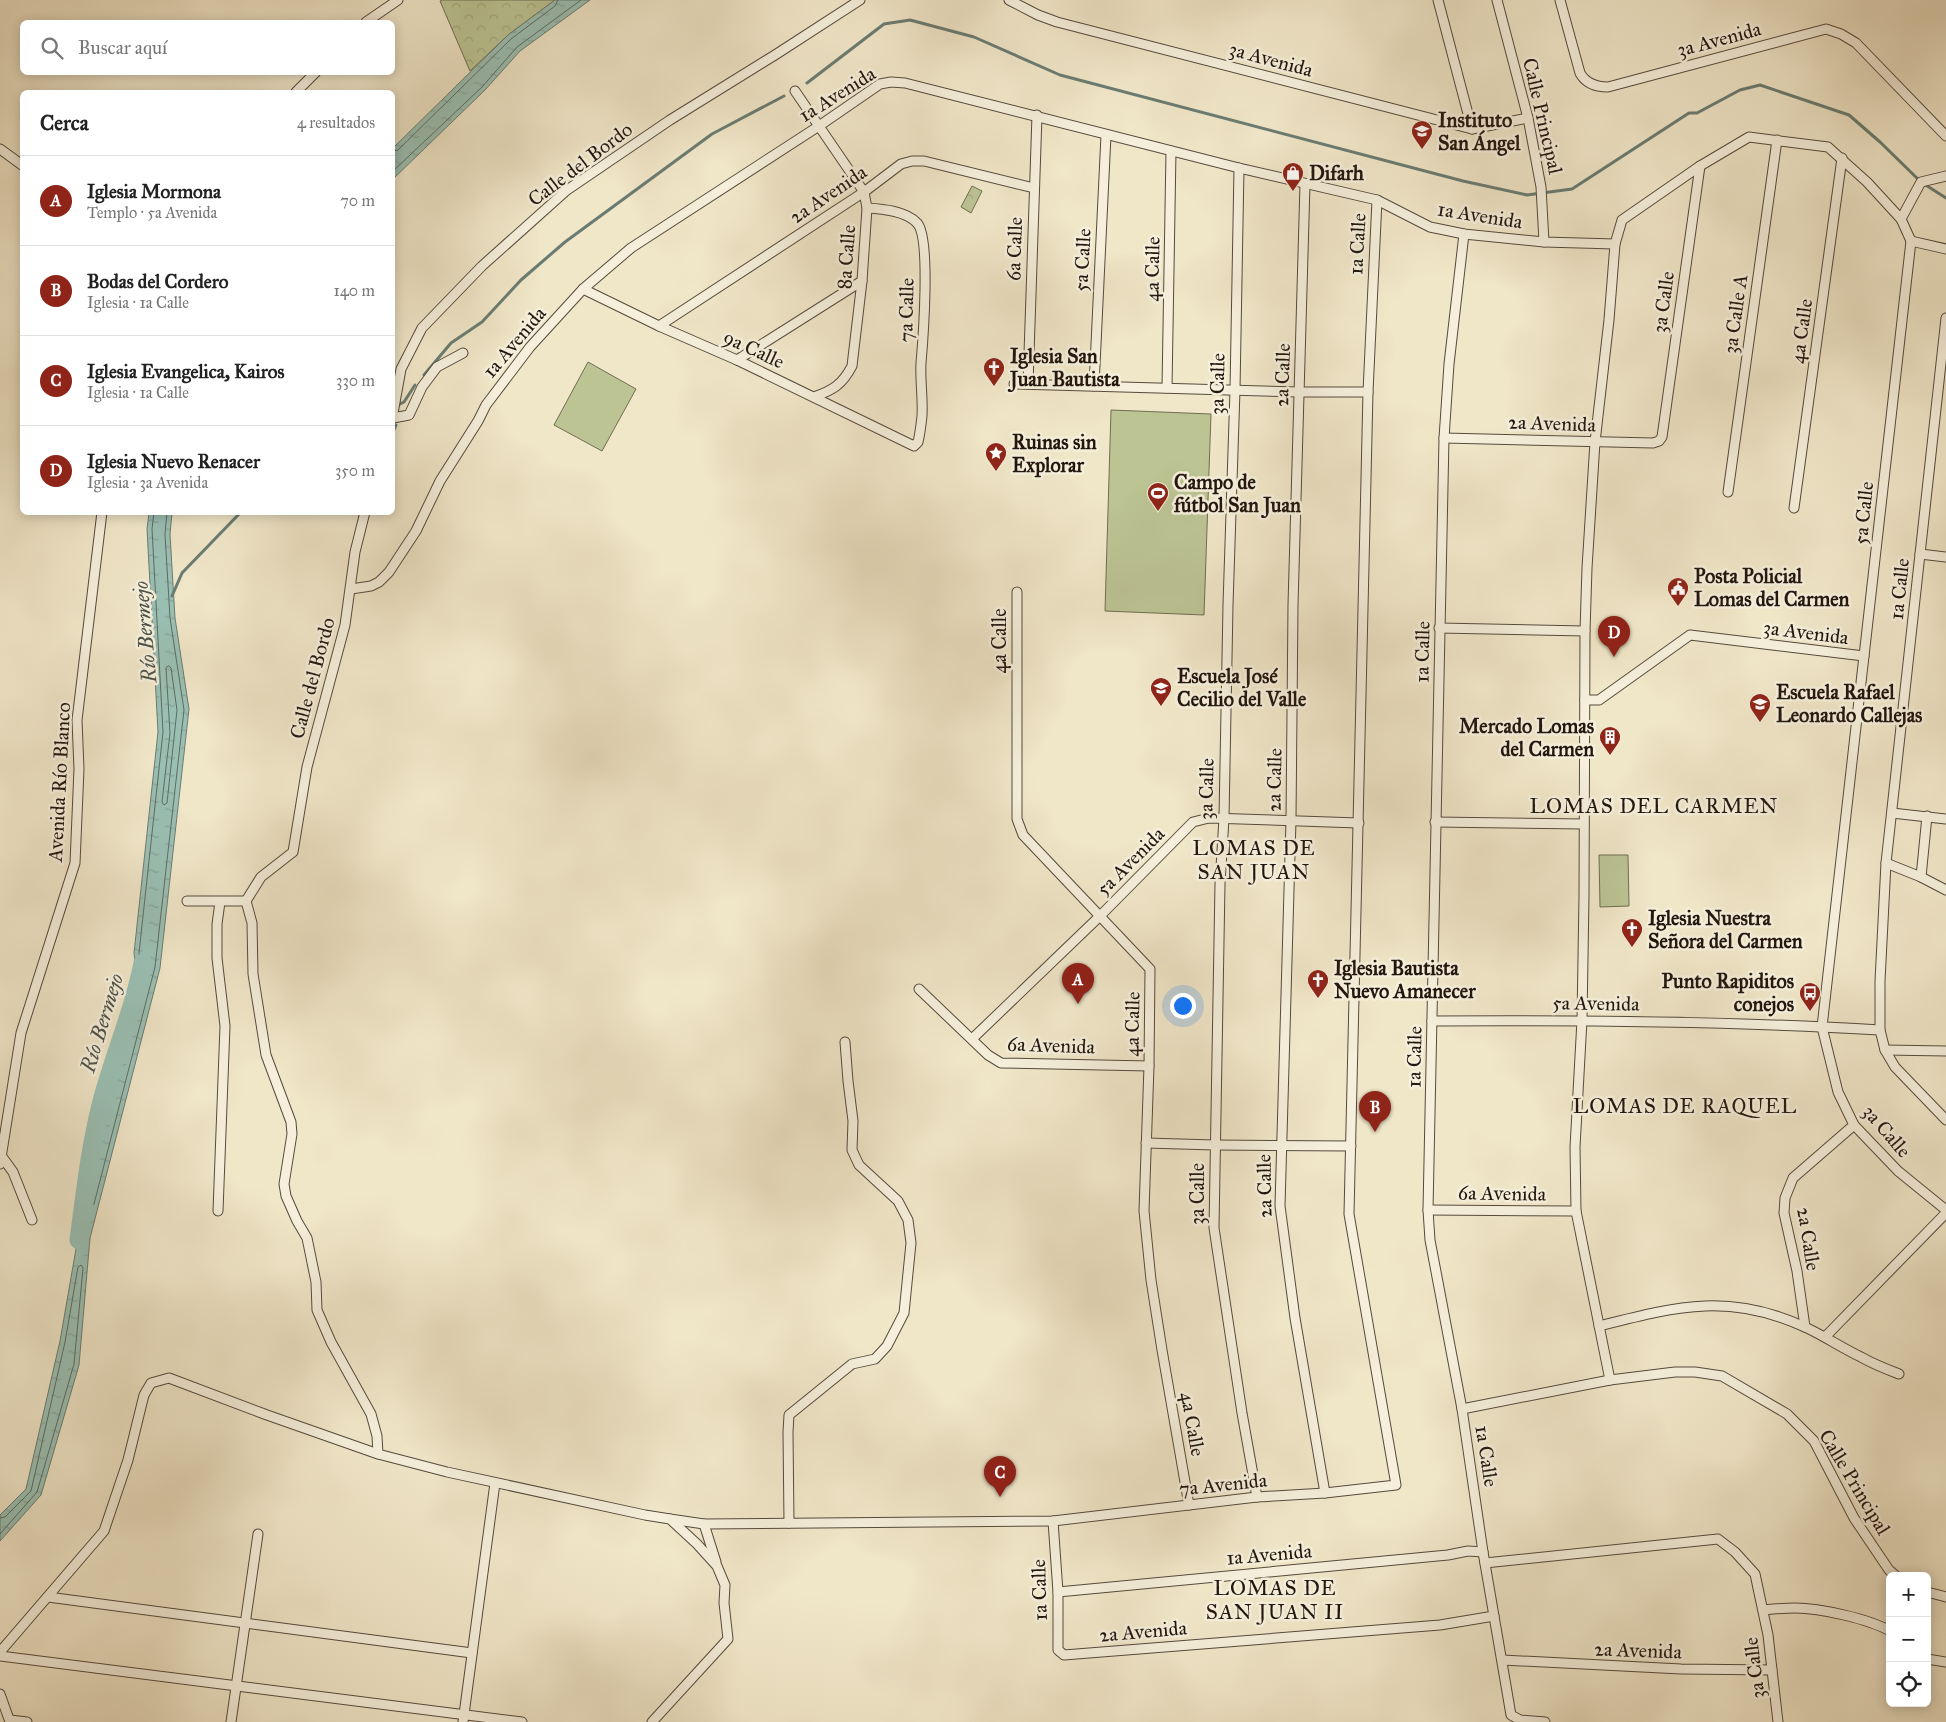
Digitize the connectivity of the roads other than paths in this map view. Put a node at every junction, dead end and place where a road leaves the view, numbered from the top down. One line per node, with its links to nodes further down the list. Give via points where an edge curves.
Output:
1 (398, 0): 7 (street)
2 (860, 0): 50 (street, Calle del Bordo, via 670,120 567,190 482,266 422,328 401,369)
3 (1009, 0): 14 (street, 3a Avenida, via 1057,22)
4 (1438, 0): 14 (street)
5 (1497, 0): 12 (street, Calle Principal)
6 (1560, 0): 16 (street, 3a Avenida, via 1577,64 1590,84 1608,87 1826,29 1856,43)
7 (369, 20)
8 (313, 75): 9 (street)
9 (298, 90)
10 (795, 91): 13 (street, 8a Calle)
11 (1037, 116): 13 (street, 1a Avenida, via 891,82 880,84); 15 (street, 1a Avenida); 26 (street, 6a Calle)
12 (1528, 118): 14 (street, 3a Avenida); 33 (street, Calle Principal, via 1541,187)
13 (819, 126): 27 (street, 8a Calle); 37 (street, 1a Avenida, via 631,248)
14 (1472, 129)
15 (1106, 135): 19 (street, 1a Avenida); 44 (street, 5a Calle)
16 (1946, 136)
17 (1776, 140): 20 (street, via 1828,147); 22 (street, via 1749,137); 56 (street, 3a Calle A)
18 (0, 149): 21 (street)
19 (1171, 151): 23 (street, 1a Avenida); 45 (street, 4a Calle)
20 (1842, 158): 30 (street); 57 (street, 4a Calle)
21 (20, 164)
22 (1700, 166): 34 (street, via 1622,220); 53 (street, 3a Calle)
23 (1239, 168): 25 (street, 1a Avenida); 46 (street, 3a Calle)
24 (1946, 176): 30 (street, via 1921,182)
25 (1305, 184): 28 (street, 1a Avenida); 47 (street, 2a Calle)
26 (1034, 188): 27 (street, 2a Avenida, via 924,161 912,161 902,164); 43 (street, 6a Calle)
27 (864, 192): 29 (street, 8a Calle); 39 (street, 2a Avenida)
28 (1377, 200): 31 (street, 1a Avenida, via 1430,228); 48 (street, 1a Calle)
29 (867, 208): 36 (street, 8a Calle); 55 (street, 7a Calle, via 888,210 917,222 923,237 922,416 918,442)
30 (1901, 219): 32 (street)
31 (1464, 234): 33 (street, 1a Avenida); 52 (street, 1a Calle)
32 (1911, 241): 35 (street); 66 (street, 5a Calle)
33 (1544, 242): 34 (street, 1a Avenida)
34 (1615, 244): 54 (street)
35 (1946, 249)
36 (862, 281): 41 (street); 49 (street, 8a Calle, via 852,366 846,379 833,390)
37 (583, 289): 39 (street, 9a Calle); 62 (street, 1a Avenida, via 530,347 486,405 440,481 416,531 388,572 371,586)
38 (1946, 318): 60 (street, 1a Calle)
39 (658, 326): 41 (street, 9a Calle)
40 (463, 353): 51 (street, via 437,367 422,387 409,415)
41 (737, 360): 49 (street, 9a Calle)
42 (1014, 384): 43 (street)
43 (1028, 384): 44 (street)
44 (1094, 386): 45 (street)
45 (1167, 388): 46 (street)
46 (1235, 390): 47 (street); 70 (street, 3a Calle)
47 (1299, 392): 48 (street); 72 (street, 2a Calle)
48 (1368, 392): 74 (street, 1a Calle)
49 (814, 397): 55 (street, 9a Calle)
50 (395, 406)
51 (395, 418)
52 (1444, 438): 54 (street, 2a Avenida); 64 (street, 1a Calle)
53 (1659, 441): 54 (street, 2a Avenida, via 1653,444)
54 (1595, 442): 65 (street)
55 (910, 445)
56 (1728, 492)
57 (1794, 508)
58 (102, 515): 99 (street, Avenida Río Blanco, via 77,720 79,769 74,863 21,1033)
59 (364, 515): 62 (street, Calle del Bordo, via 355,552)
60 (1920, 554): 61 (street); 68 (street, 1a Calle)
61 (1946, 558)
62 (351, 589): 79 (street, Calle del Bordo, via 345,625 307,767 293,852 261,877)
63 (1017, 592): 82 (street, 4a Calle, via 1019,828 1022,835)
64 (1439, 628): 65 (street); 73 (street, 1a Calle)
65 (1585, 632): 67 (street)
66 (1864, 656): 67 (street, 3a Avenida, via 1690,635 1599,700); 86 (street, 5a Calle)
67 (1585, 700): 75 (street)
68 (1892, 813): 69 (street); 76 (street, 1a Calle)
69 (1927, 816): 71 (street); 77 (street)
70 (1224, 818): 72 (street, 5a Avenida); 82 (street, 5a Avenida, via 1194,822); 96 (street, 3a Calle)
71 (1946, 818)
72 (1291, 820): 74 (street, 5a Avenida); 97 (street, 2a Calle)
73 (1435, 822): 75 (street); 85 (street, 1a Calle)
74 (1359, 823): 98 (street, 1a Calle)
75 (1584, 824): 84 (street)
76 (1886, 864): 77 (street); 87 (street, 1a Calle)
77 (1921, 877): 78 (street)
78 (1946, 890)
79 (246, 900): 81 (street); 111 (street, via 252,923 254,974 266,1055 291,1122 284,1184 286,1196 307,1238 316,1282 317,1310 371,1414)
80 (187, 901): 81 (street)
81 (220, 902): 102 (street, via 217,958 225,1026)
82 (1100, 916): 88 (street, 5a Avenida); 92 (street, 4a Calle, via 1150,970)
83 (919, 989): 88 (street, 6a Avenida)
84 (1582, 1020): 85 (street, 5a Avenida); 86 (street, 5a Avenida); 101 (street, via 1575,1147)
85 (1432, 1021): 100 (street, 1a Calle)
86 (1822, 1026): 87 (street, 5a Avenida); 94 (street, 3a Calle, via 1838,1092)
87 (1880, 1030): 90 (street)
88 (972, 1039): 92 (street, 6a Avenida, via 1001,1063)
89 (845, 1042): 119 (street, via 853,1121 852,1150 859,1165 898,1201 908,1220 911,1243 904,1313 887,1346 875,1359 852,1364 789,1415)
90 (1885, 1050): 91 (street); 93 (street, via 1895,1066)
91 (1946, 1051)
92 (1149, 1066): 95 (street, 4a Calle)
93 (1946, 1120)
94 (1854, 1125): 103 (street, 3a Calle); 106 (street, 2a Calle, via 1793,1178 1785,1198 1784,1213)
95 (1146, 1143): 96 (street); 116 (street, 4a Calle, via 1144,1211 1152,1280)
96 (1215, 1145): 97 (street); 115 (street, 3a Calle, via 1214,1228)
97 (1280, 1145): 98 (street); 114 (street, 2a Calle, via 1280,1206 1295,1318)
98 (1351, 1146): 113 (street, 1a Calle, via 1349,1214)
99 (0, 1158): 104 (street, via 14,1172)
100 (1428, 1210): 101 (street, 6a Avenida); 110 (street, 1a Calle, via 1430,1240)
101 (1576, 1211): 105 (street)
102 (218, 1212)
103 (1946, 1212): 107 (street)
104 (32, 1220)
105 (1599, 1326): 106 (street, via 1660,1310 1729,1305 1770,1313); 109 (street)
106 (1805, 1327): 107 (street)
107 (1826, 1337): 108 (street)
108 (1899, 1374)
109 (1610, 1380): 110 (street); 125 (street, Calle Principal, via 1675,1372 1722,1376 1787,1414 1814,1441 1854,1518)
110 (1462, 1409): 122 (street, 1a Calle)
111 (378, 1454): 112 (street, 7a Avenida); 128 (street, 7a Avenida, via 169,1378 158,1379 151,1383 144,1395 128,1460 104,1531)
112 (495, 1483): 117 (street, 7a Avenida); 135 (street)
113 (1396, 1485): 114 (street, 7a Avenida)
114 (1325, 1493): 115 (street, 7a Avenida)
115 (1257, 1497): 116 (street, 7a Avenida)
116 (1189, 1505): 118 (street, 7a Avenida)
117 (670, 1519): 120 (street, 7a Avenida); 124 (street)
118 (1054, 1521): 119 (street, 7a Avenida); 126 (street, 1a Calle)
119 (789, 1523): 120 (street, 7a Avenida)
120 (704, 1524): 124 (street)
121 (258, 1534): 132 (street)
122 (1483, 1552): 123 (street, 1a Calle); 126 (street, 1a Avenida)
123 (1485, 1563): 130 (street, via 1718,1540 1735,1552 1755,1574); 131 (street, 1a Calle)
124 (717, 1566): 149 (street, via 724,1585 728,1640)
125 (1891, 1572)
126 (1058, 1592): 136 (street, 1a Calle, via 1058,1650)
127 (1931, 1593): 129 (street)
128 (48, 1597): 132 (street); 134 (street, 7a Avenida)
129 (1946, 1597)
130 (1763, 1610): 133 (street, via 1813,1609); 141 (street, 3a Calle)
131 (1494, 1616): 136 (street, 2a Avenida, via 1440,1625); 138 (street, 1a Calle)
132 (245, 1623): 135 (street); 142 (street)
133 (1886, 1629)
134 (0, 1652)
135 (472, 1653): 144 (street)
136 (1064, 1655)
137 (0, 1656): 142 (street)
138 (1502, 1660): 141 (street, 2a Avenida, via 1595,1666); 150 (street, 1a Calle, via 1511,1715 1520,1720)
139 (1931, 1660): 140 (street)
140 (1946, 1662)
141 (1772, 1670): 151 (street, 3a Calle)
142 (236, 1686): 144 (street); 147 (street)
143 (0, 1694): 145 (street)
144 (463, 1718): 148 (street)
145 (10, 1721): 146 (street)
146 (27, 1722)
147 (230, 1722)
148 (522, 1722)
149 (652, 1722)
150 (1545, 1722)
151 (1778, 1722)

